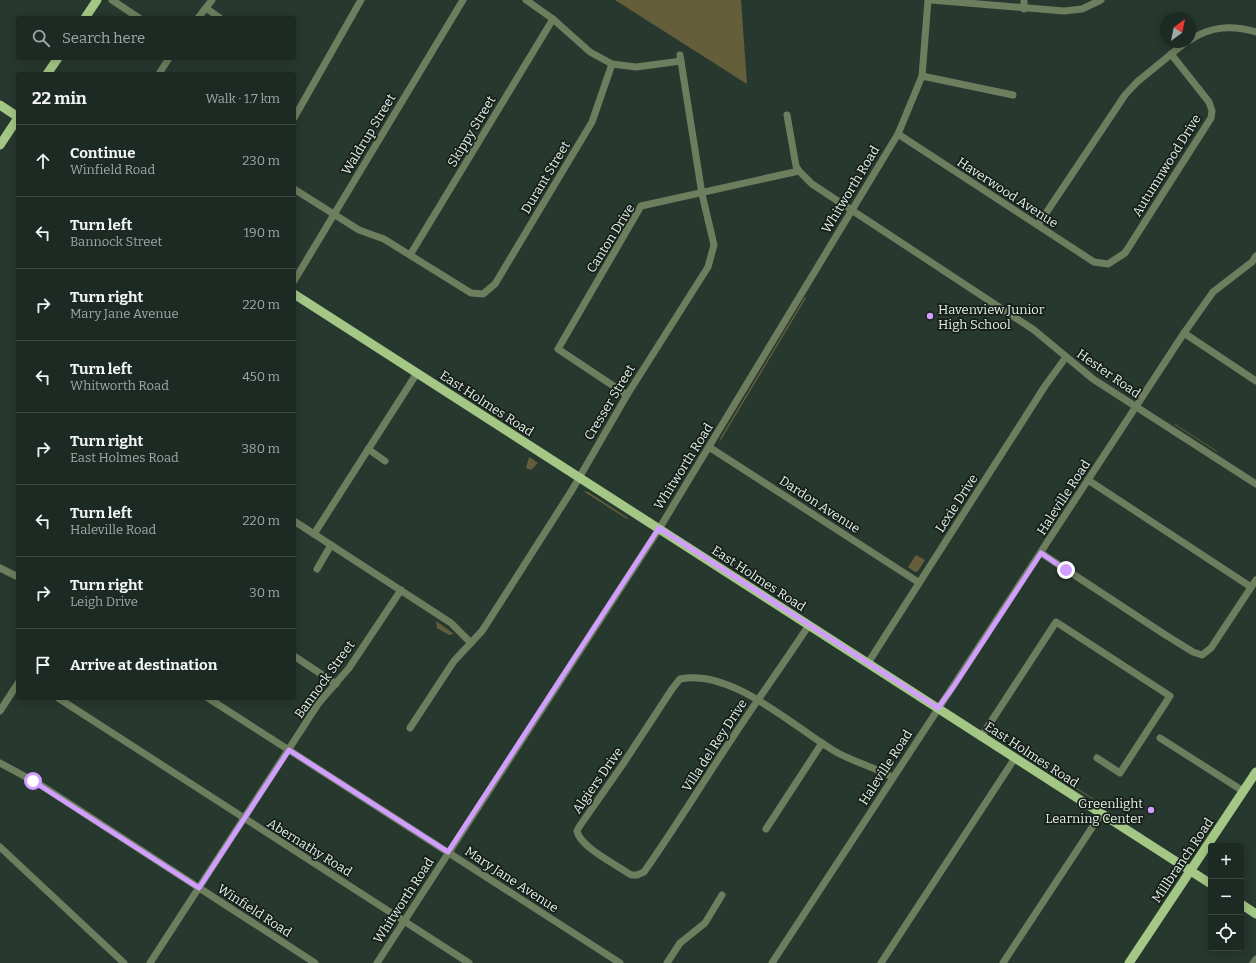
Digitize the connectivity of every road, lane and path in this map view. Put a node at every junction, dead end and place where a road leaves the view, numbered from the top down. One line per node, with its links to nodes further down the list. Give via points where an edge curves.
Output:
1 (97, 0): 13 (main road)
2 (112, 0): 14 (street)
3 (212, 0): 11 (street)
4 (361, 0): 30 (street)
5 (463, 0): 40 (street, Waldrup Street)
6 (526, 0): 17 (street)
7 (928, 0): 27 (street, Whitworth Road)
8 (931, 0): 12 (street)
9 (1024, 0): 12 (street)
10 (1101, 0): 12 (street, via 1082,9)
11 (206, 8): 15 (street); 16 (street)
12 (1024, 9)
13 (86, 16)
14 (136, 16)
15 (200, 16)
16 (217, 16)
17 (553, 19): 24 (street, via 590,52); 42 (street, Skippy Street)
18 (1256, 32): 19 (street, via 1241,28 1219,28)
19 (1196, 36)
20 (1178, 48): 21 (street)
21 (1171, 54): 41 (street, via 1125,95); 44 (street, Autumnwood Drive, via 1209,102 1211,118 1125,253)
22 (57, 60): 25 (main road)
23 (168, 60): 26 (street)
24 (612, 64): 38 (street, Cresser Street, via 636,67 680,58); 42 (street, Durant Street, via 592,122 495,284 483,294 470,293)
25 (48, 72)
26 (160, 72)
27 (922, 76): 28 (street); 34 (street, Whitworth Road)
28 (1013, 95)
29 (0, 105): 32 (main road)
30 (296, 114)
31 (787, 115): 36 (street)
32 (16, 116)
33 (16, 120): 35 (main road)
34 (898, 134): 39 (street, Whitworth Road); 41 (street, Haverwood Avenue)
35 (0, 145)
36 (799, 171): 38 (street, Canton Drive); 39 (street, Hester Road, via 812,184)
37 (296, 190): 40 (street)
38 (702, 194): 51 (street, Cresser Street, via 714,244 708,267); 51 (street, Canton Drive, via 641,206 558,349)
39 (852, 210): 48 (street, Hester Road, via 1034,330); 53 (street, Whitworth Road)
40 (333, 215): 42 (street, via 359,230 384,239); 45 (street, Waldrup Street)
41 (1038, 225): 44 (street, Haverwood Avenue, via 1094,262)
42 (410, 255)
43 (1256, 256): 47 (street, Haleville Road, via 1252,262 1213,292)
44 (1108, 264)
45 (296, 278)
46 (296, 295): 49 (main road, East Holmes Road)
47 (1184, 333): 50 (street); 52 (street, Haleville Road)
48 (1066, 357): 52 (street, Hester Road, via 1086,374); 68 (street, Lexie Drive)
49 (417, 373): 54 (street); 56 (main road, East Holmes Road)
50 (1256, 381)
51 (626, 395): 56 (street, Cresser Street)
52 (1135, 406): 57 (street, Haleville Road); 58 (street, Hester Road)
53 (709, 447): 60 (street, Whitworth Road); 68 (street, Dardon Avenue)
54 (368, 449): 55 (street); 61 (street)
55 (385, 461)
56 (579, 477): 60 (main road, East Holmes Road); 72 (street, Cresser Street, via 485,627)
57 (1088, 480): 63 (street, Haleville Road); 69 (street)
58 (1256, 484)
59 (296, 522): 61 (street)
60 (659, 528): 71 (main road, East Holmes Road); 97 (street, Whitworth Road)
61 (314, 534): 62 (street)
62 (331, 545): 65 (street); 70 (street)
63 (1041, 553): 69 (street, via 1164,634 1202,655 1211,648); 80 (street, Haleville Road)
64 (0, 568): 66 (street)
65 (317, 569)
66 (16, 576)
67 (1256, 580): 69 (street)
68 (918, 582): 74 (street, Lexie Drive)
69 (1251, 587)
70 (401, 590): 72 (street, via 451,623); 75 (street, Bannock Street)
71 (809, 625): 74 (main road, East Holmes Road); 79 (street, Villa del Rey Drive)
72 (471, 643): 82 (street, Cresser Street, via 454,661)
73 (296, 657): 75 (street)
74 (868, 663): 80 (main road, East Holmes Road)
75 (336, 684): 86 (street, Bannock Street, via 318,704)
76 (16, 686): 81 (street)
77 (61, 700): 94 (street, Abernathy Road)
78 (211, 700): 86 (street, Mary Jane Avenue)
79 (758, 700): 85 (street); 99 (street, Villa del Rey Drive, via 646,870 643,874); 99 (street, Algiers Drive, via 730,685 691,676 680,679 576,831 587,846 631,875)
80 (938, 708): 83 (main road, East Holmes Road); 91 (street, Haleville Road)
81 (0, 711)
82 (410, 728)
83 (982, 737): 87 (main road, East Holmes Road); 88 (street, via 1056,622 1170,696 1120,774)
84 (1160, 738): 92 (street)
85 (822, 743): 91 (street); 95 (street)
86 (289, 750): 94 (street, Bannock Street); 97 (street, Mary Jane Avenue)
87 (1015, 758): 93 (main road, East Holmes Road); 115 (street)
88 (1097, 758)
89 (0, 763): 101 (street, Winfield Road, via 39,784)
90 (1256, 772): 92 (main road, Millbranch Road)
91 (892, 777): 114 (street, Haleville Road)
92 (1244, 792): 98 (main road, Millbranch Road)
93 (1101, 814): 98 (main road, East Holmes Road); 116 (street)
94 (244, 819): 101 (street, Bannock Street); 105 (street, Abernathy Road)
95 (766, 830)
96 (0, 847): 107 (street)
97 (448, 852): 105 (street, Whitworth Road); 112 (street, Mary Jane Avenue)
98 (1191, 870): 100 (main road, East Holmes Road); 117 (main road, Millbranch Road)
99 (637, 875)
100 (1208, 882)
101 (199, 888): 108 (street, Bannock Street); 109 (street, Winfield Road)
102 (722, 895): 113 (street, via 702,926 682,942)
103 (1244, 906): 104 (main road)
104 (1256, 914)
105 (404, 921): 110 (street, Whitworth Road); 111 (street, Abernathy Road)
106 (1256, 959): 118 (street)
107 (124, 963)
108 (150, 963)
109 (315, 963)
110 (378, 963)
111 (469, 963)
112 (620, 963)
113 (667, 963)
114 (773, 963)
115 (881, 963)
116 (1004, 963)
117 (1129, 963)
118 (1253, 963)

